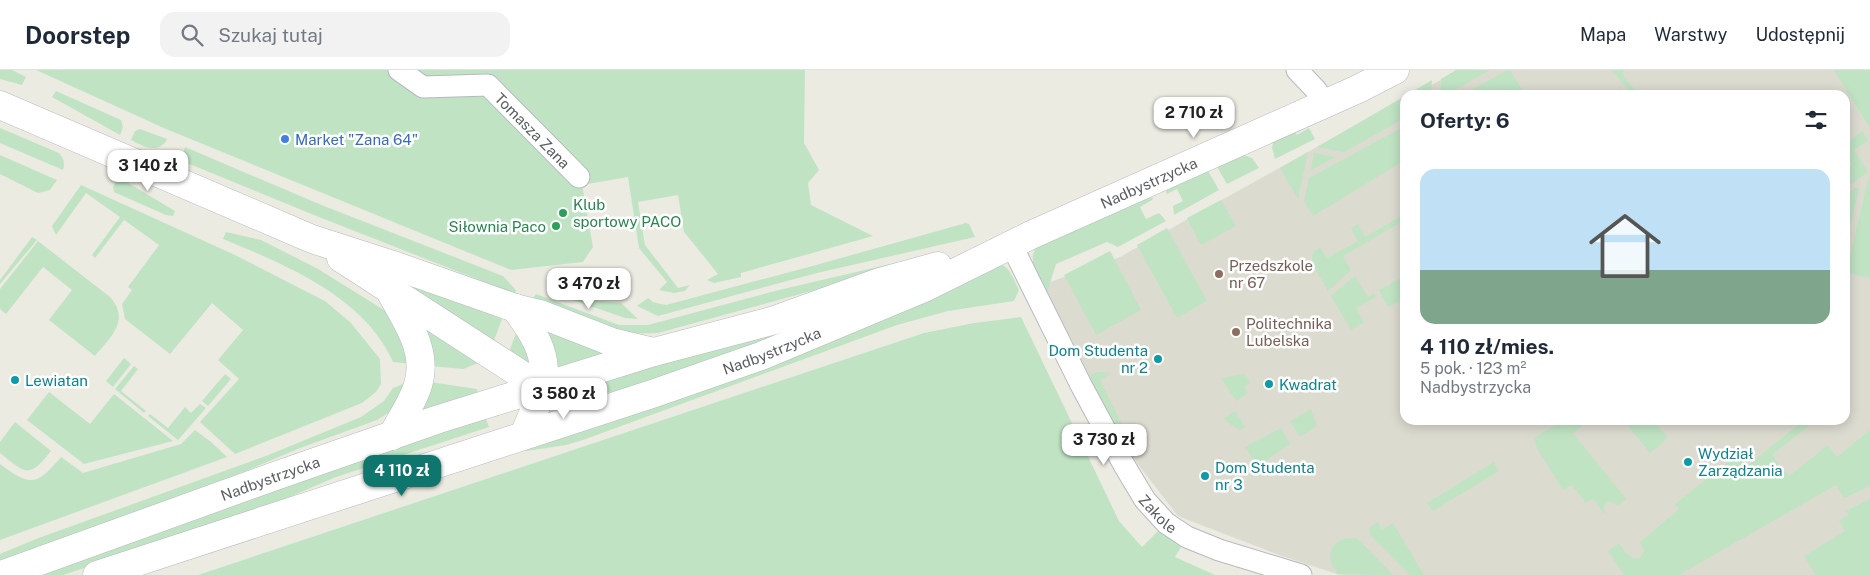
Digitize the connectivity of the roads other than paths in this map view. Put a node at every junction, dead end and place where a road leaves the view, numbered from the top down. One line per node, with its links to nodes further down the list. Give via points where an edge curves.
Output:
1 (399, 70): 6 (street, Tomasza Zana, via 423,87 488,85)
2 (1296, 70): 5 (street)
3 (1395, 70): 5 (street, Nadbystrzycka)
4 (0, 104): 7 (street)
5 (1325, 104): 8 (street, Nadbystrzycka)
6 (579, 177)
7 (312, 239): 9 (street); 10 (street)
8 (1011, 244): 11 (street, Nadbystrzycka, via 880,282 775,320); 13 (street, Nadbystrzycka, via 926,287 761,356); 19 (street, Zakole, via 1081,385 1145,500 1166,523 1187,537)
9 (389, 290): 12 (street); 15 (street, via 416,340 421,364 417,388)
10 (515, 308): 11 (street, via 540,314 612,342); 12 (street, via 533,332 541,351 544,367)
11 (654, 352): 12 (street, Nadbystrzycka)
12 (542, 388): 13 (street); 14 (street); 15 (street, Nadbystrzycka)
13 (602, 410): 14 (street, Nadbystrzycka)
14 (524, 435): 16 (street, Nadbystrzycka)
15 (392, 436): 17 (street, Nadbystrzycka)
16 (149, 568): 18 (street, Nadbystrzycka)
17 (1, 575)
18 (97, 575)
19 (1300, 575)

